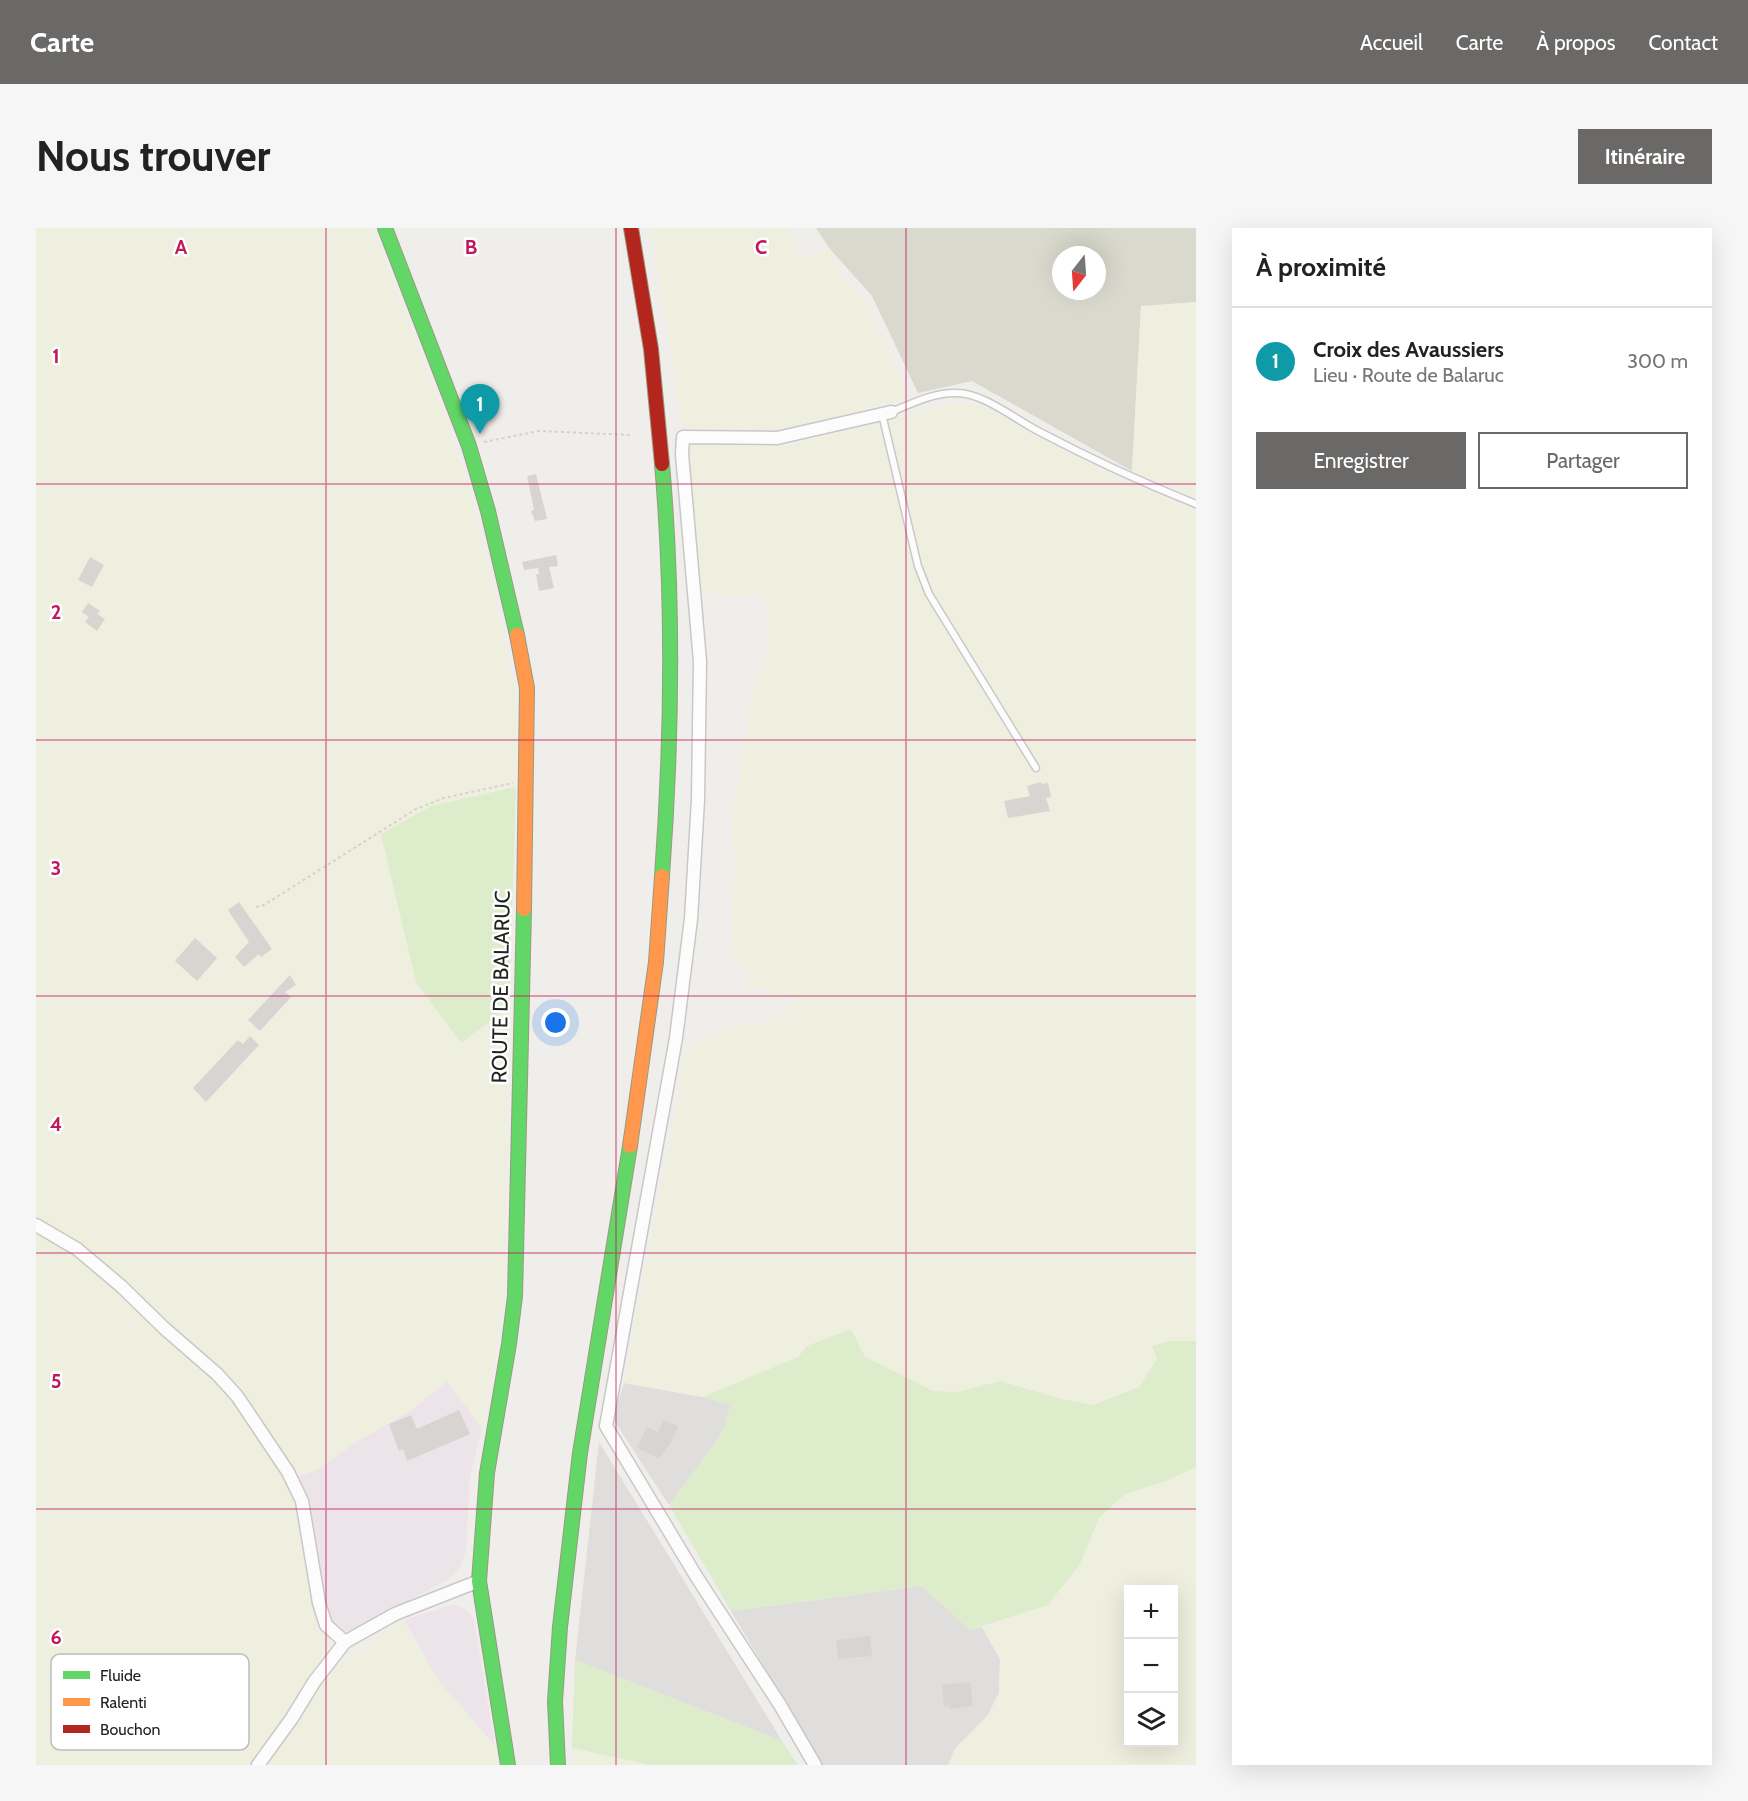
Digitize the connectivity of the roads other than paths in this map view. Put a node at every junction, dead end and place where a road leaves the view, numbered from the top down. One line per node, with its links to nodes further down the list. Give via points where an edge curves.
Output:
1 (385, 228): 7 (street, ROUTE DE BALARUC, via 469,446 488,511 527,688 515,1296 487,1473)
2 (631, 228): 11 (street, via 651,349 664,502 670,621 669,787 656,962 630,1150 580,1453 560,1627 555,1701)
3 (887, 413): 4 (lane, via 934,396 956,393 976,397 1134,479); 5 (lane, via 918,566 929,594); 12 (street, via 777,438 683,437 700,661 691,919 676,1038 606,1426)
4 (1196, 504)
5 (1036, 768)
6 (36, 1225): 8 (street, via 77,1249 121,1286 237,1396 288,1472 302,1501 322,1614 326,1624)
7 (479, 1581): 8 (street, via 395,1614); 10 (street, ROUTE DE BALARUC)
8 (345, 1642): 9 (street)
9 (258, 1765)
10 (508, 1765)
11 (558, 1765)
12 (815, 1765)

